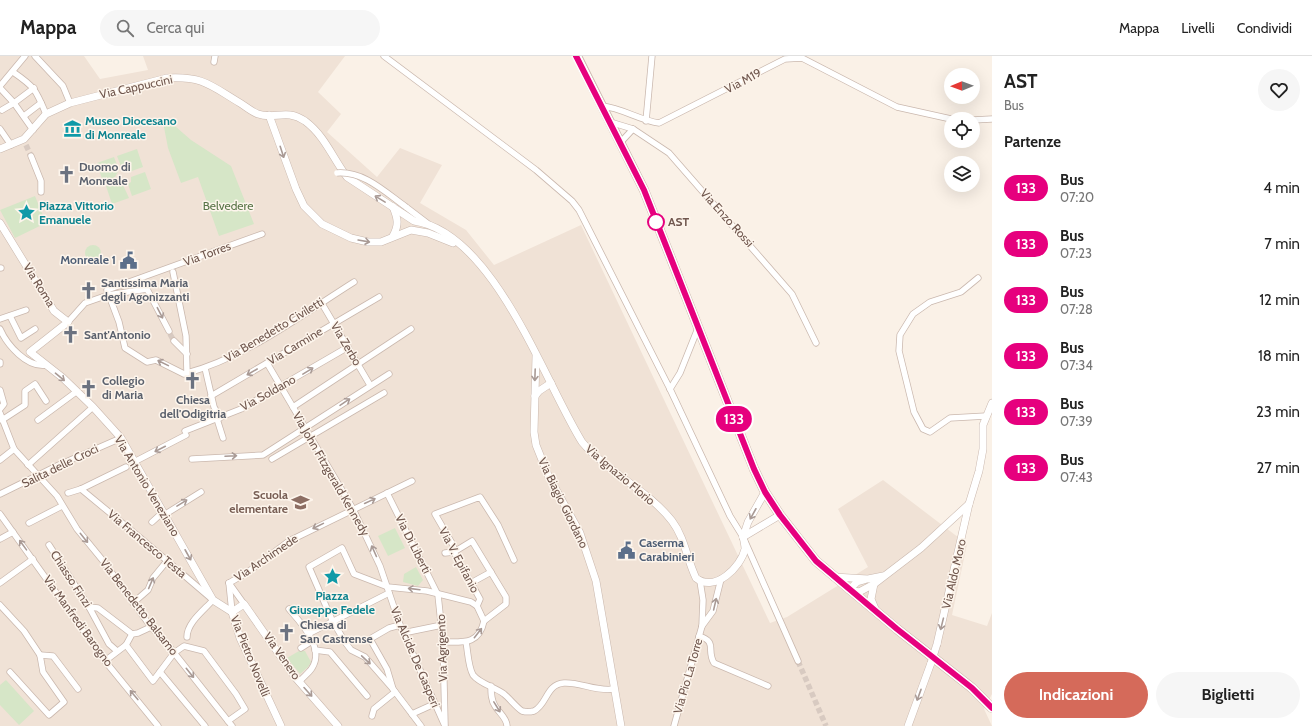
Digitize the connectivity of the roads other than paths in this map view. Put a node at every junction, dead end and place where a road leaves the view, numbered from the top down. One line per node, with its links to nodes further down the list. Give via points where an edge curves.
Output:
1 (25, 56): 6 (street)
2 (35, 56): 11 (street, via 63,86)
3 (384, 56): 68 (street, via 536,170 572,201 579,210)
4 (576, 56): 12 (main road)
5 (652, 56): 20 (street)
6 (13, 72): 7 (street); 8 (street)
7 (0, 87): 9 (street)
8 (34, 88): 9 (street); 10 (street)
9 (14, 103): 13 (street); 16 (street)
10 (41, 103): 14 (street); 16 (street)
11 (70, 103): 14 (street, Via Cappuccini); 15 (street, Via Cappuccini, via 154,80 182,77 195,78 258,114)
12 (602, 106): 20 (street, Via M19, via 614,107); 21 (main road)
13 (2, 110)
14 (46, 114): 24 (street)
15 (269, 115): 31 (street, Via Ignazio Florio, one-way to 15, via 347,177 329,146 318,132 304,121 294,115); 35 (street, Via Ignazio Florio, one-way to 35, via 288,170 304,206 322,224 351,238 368,242 381,242)
16 (24, 116): 24 (street)
17 (944, 117): 20 (street, Via M19, via 897,107 802,58 785,59 659,123)
18 (992, 119): 19 (street)
19 (980, 120)
20 (646, 121)
21 (610, 122): 23 (street, Via Enzo Rossi); 25 (main road)
22 (0, 129): 26 (street)
23 (633, 129): 25 (street); 55 (street, Via Enzo Rossi, via 669,153 754,249 792,294)
24 (33, 130): 26 (street, via 25,142)
25 (620, 143): 48 (main road, via 644,190)
26 (11, 145): 27 (street)
27 (0, 149)
28 (31, 156): 30 (street, via 41,182)
29 (337, 173): 33 (street, bridge, via 352,173 364,178)
30 (41, 192)
31 (393, 207): 33 (street, Via Ignazio Florio, via 414,221); 35 (street, via 398,225)
32 (0, 223): 46 (street, Via Roma, via 54,311)
33 (427, 223): 36 (street, Via Ignazio Florio)
34 (262, 234): 40 (street, Via Torres)
35 (393, 236): 36 (street, Via Ignazio Florio, via 411,230 428,233)
36 (461, 246): 58 (street, Via Ignazio Florio, via 504,297)
37 (173, 272): 57 (street, via 186,336)
38 (978, 278): 80 (street, via 961,292 930,302 913,314 900,335 899,351 914,412 923,429 930,432 950,418)
39 (354, 282): 42 (street, Via Benedetto Civiletti)
40 (108, 293): 46 (street, via 85,302); 52 (street, one-way to 52, via 147,289); 63 (street, one-way to 40, via 184,374 156,360 147,362 125,348)
41 (379, 297): 47 (street, Via Carmine)
42 (321, 302): 47 (street, Via Zerbo); 62 (street, Via Benedetto Civiletti, via 256,343)
43 (26, 310): 44 (street)
44 (10, 316): 45 (street); 50 (street, via 21,338)
45 (0, 319)
46 (68, 322): 60 (street, Via Antonio Veneziano, via 30,352)
47 (334, 324): 56 (street, Via Zerbo); 59 (street, Via Carmine)
48 (698, 328): 68 (street, via 680,373); 99 (main road)
49 (0, 329): 53 (street)
50 (35, 329)
51 (411, 329): 61 (street)
52 (169, 331)
53 (1, 336): 60 (street, via 32,363 39,366)
54 (174, 341): 57 (street)
55 (816, 343)
56 (348, 347): 61 (street, Via Zerbo); 67 (street, Via Soldano, one-way to 56)
57 (187, 354): 63 (street)
58 (536, 354): 65 (street, Via Ignazio Florio); 73 (street, Via Biagio Giordano, one-way to 73)
59 (267, 363): 67 (street, Via John Fitzgerald Kennedy); 72 (street, Via Carmine, one-way to 72)
60 (46, 364): 70 (street, Via Antonio Veneziano, one-way to 70)
61 (358, 364): 66 (street, Via Zerbo); 78 (street)
62 (205, 368): 63 (street, Via Benedetto Civiletti); 72 (street)
63 (187, 373)
64 (389, 374): 66 (street)
65 (551, 383): 73 (street); 127 (street, Via Ignazio Florio, via 573,428 592,455 667,515 683,542 693,571)
66 (370, 385): 84 (street, one-way to 66)
67 (282, 386): 78 (street, Via John Fitzgerald Kennedy); 81 (street, Via Soldano, via 241,409)
68 (670, 389): 112 (street, via 730,516)
69 (0, 390): 77 (street, via 4,404)
70 (76, 392): 76 (street, Via Antonio Veneziano); 83 (street)
71 (384, 393): 87 (street)
72 (211, 396): 81 (street)
73 (535, 396): 173 (street, Via Biagio Giordano, via 536,445 588,554 600,601)
74 (46, 401): 82 (street, via 35,384 24,392 25,404)
75 (992, 403): 80 (street, Via Aldo Moro)
76 (93, 407): 85 (street, Via Antonio Veneziano); 93 (street)
77 (0, 408)
78 (293, 408): 84 (street, Via John Fitzgerald Kennedy)
79 (0, 413): 82 (street, Via Benedetto Balsamo)
80 (986, 416): 103 (street, Via Aldo Moro, via 983,425 982,456)
81 (218, 418): 86 (street); 92 (street, Via Soldano, one-way to 92)
82 (2, 420): 88 (street, Via Benedetto Balsamo)
83 (38, 420)
84 (306, 428): 87 (street, Via John Fitzgerald Kennedy); 90 (street, one-way to 84, via 263,455)
85 (121, 438): 92 (street, Via Antonio Veneziano); 95 (street, Salita delle Croci)
86 (223, 438)
87 (311, 438): 91 (street); 105 (street, Via John Fitzgerald Kennedy)
88 (14, 449): 89 (street); 93 (street, Via Benedetto Balsamo)
89 (0, 459)
90 (192, 459)
91 (272, 460)
92 (134, 462): 106 (street, Via Antonio Veneziano)
93 (28, 465): 95 (street, Via Benedetto Balsamo)
94 (126, 466): 97 (street)
95 (37, 476): 102 (street, Salita delle Croci); 104 (street, Via Benedetto Balsamo, via 57,496)
96 (412, 481): 101 (street, Via Archimede)
97 (81, 489): 100 (street); 121 (street, Via Francesco Testa)
98 (201, 492): 106 (street, one-way to 98)
99 (765, 492): 108 (main road); 112 (street, one-way to 112, via 748,522)
100 (68, 493)
101 (387, 493): 105 (street, Via Archimede, one-way to 101); 134 (street, Via Di Liberti)
102 (0, 494)
103 (969, 504): 123 (street, via 921,548); 189 (street, Via Aldo Moro, one-way to 189, bridge, via 937,644)
104 (62, 506): 109 (street); 136 (street, Via Benedetto Balsamo, one-way to 136)
105 (354, 509): 129 (street, Via Archimede, one-way to 129, via 289,541); 132 (street, Via John Fitzgerald Kennedy, one-way to 105)
106 (163, 513): 110 (street); 135 (street, Via Antonio Veneziano, one-way to 135)
107 (0, 514): 111 (street, Via Manfredi Barogno)
108 (780, 515): 112 (street); 124 (main road, via 816,561)
109 (29, 522)
110 (152, 522)
111 (13, 532): 113 (street); 119 (street, Via Manfredi Barogno, one-way to 111)
112 (743, 537): 125 (street, via 745,548 742,558 737,567); 165 (street)
113 (0, 539)
114 (49, 545): 140 (street, Chiasso Finzi)
115 (349, 545): 116 (street)
116 (342, 548): 132 (street, via 354,574); 144 (street, via 309,567)
117 (454, 552): 118 (street); 120 (street, Via V. Epifanio, via 453,544 434,514 480,497 498,525); 122 (street, via 472,541); 130 (street, Via V. Epifanio)
118 (445, 553)
119 (32, 559): 128 (street); 164 (street, Via Manfredi Barogno)
120 (514, 560)
121 (167, 561): 135 (street, Via Francesco Testa); 136 (street, one-way to 121, via 148,590 153,578)
122 (490, 572): 130 (street); 145 (street, via 506,598 506,604)
123 (883, 576): 126 (street); 131 (street)
124 (834, 577): 126 (street); 133 (main road)
125 (720, 579): 127 (street); 148 (street, one-way to 125, via 713,611)
126 (868, 579): 133 (street, via 857,582)
127 (700, 581): 148 (street, via 703,600)
128 (0, 583)
129 (229, 583): 137 (street, Via Venero); 143 (street, Via Pietro Novelli)
130 (471, 583): 139 (street, Via V. Epifanio, via 480,599)
131 (874, 584): 133 (street, via 859,592); 142 (street, via 871,599)
132 (389, 590): 134 (street, one-way to 132, via 427,591); 144 (street); 147 (street, Via Alcide De Gasperi)
133 (849, 590): 142 (main road)
134 (438, 595): 139 (street, via 471,602); 146 (street, Via Agrigento)
135 (212, 600): 143 (street); 154 (street, via 192,623 187,631)
136 (133, 603): 149 (street, Via Benedetto Balsamo)
137 (244, 604): 143 (street); 168 (street, Via Venero)
138 (0, 605): 163 (street, via 24,631)
139 (477, 606): 145 (street)
140 (90, 607): 152 (street, via 98,608); 161 (street, Chiasso Finzi, via 101,632 109,644)
141 (289, 609): 150 (street)
142 (876, 611): 176 (main road, via 972,688)
143 (232, 612): 182 (street, Via Pietro Novelli, via 240,638)
144 (332, 620): 150 (street); 172 (street, one-way to 172, via 351,650 365,657)
145 (484, 621): 157 (street, one-way to 145, via 481,632)
146 (442, 625): 151 (street); 156 (street, Via Agrigento)
147 (400, 626): 151 (street, Via Alcide De Gasperi); 172 (street, via 388,628 370,639 387,669)
148 (702, 626): 153 (street, Via Pio La Torre)
149 (151, 627): 152 (street); 162 (street, Via Benedetto Balsamo)
150 (310, 633): 155 (street)
151 (403, 633): 175 (street, Via Alcide De Gasperi)
152 (131, 636): 158 (street)
153 (699, 636): 170 (street, via 711,643 711,659 714,663); 188 (street, Via Pio La Torre)
154 (187, 637)
155 (312, 641): 159 (street); 160 (street)
156 (443, 642): 157 (street); 185 (street, Via Agrigento)
157 (466, 642): 169 (street, via 472,674)
158 (126, 645): 161 (street); 167 (street, via 153,680)
159 (301, 648)
160 (314, 650): 168 (street, via 312,668); 174 (street, via 330,652)
161 (118, 651): 164 (street)
162 (174, 653): 167 (street); 179 (street, Via Benedetto Balsamo, one-way to 179); 179 (street, via 184,646 204,651 245,709)
163 (40, 655): 166 (street, via 43,672 64,702 50,715); 171 (street, via 53,656)
164 (105, 661): 180 (street, Via Manfredi Barogno, one-way to 164)
165 (798, 661)
166 (10, 672)
167 (160, 672): 181 (street)
168 (299, 682): 183 (street, Via Venero, one-way to 183)
169 (491, 686): 173 (street, via 527,712 539,708 548,691 562,683 579,684 604,691); 186 (street, one-way to 186, via 491,698)
170 (768, 686)
171 (78, 689)
172 (394, 690): 177 (street); 178 (street, via 374,709)
173 (614, 690): 187 (street, Via Biagio Giordano)
174 (367, 696)
175 (434, 704): 177 (street); 185 (street, Via Alcide De Gasperi)
176 (992, 708)
177 (412, 714): 184 (street)
178 (372, 716)
179 (230, 723)
180 (158, 726)
181 (205, 726)
182 (281, 726)
183 (338, 726)
184 (421, 726)
185 (445, 726)
186 (508, 726)
187 (621, 726)
188 (674, 726)
189 (908, 726)

